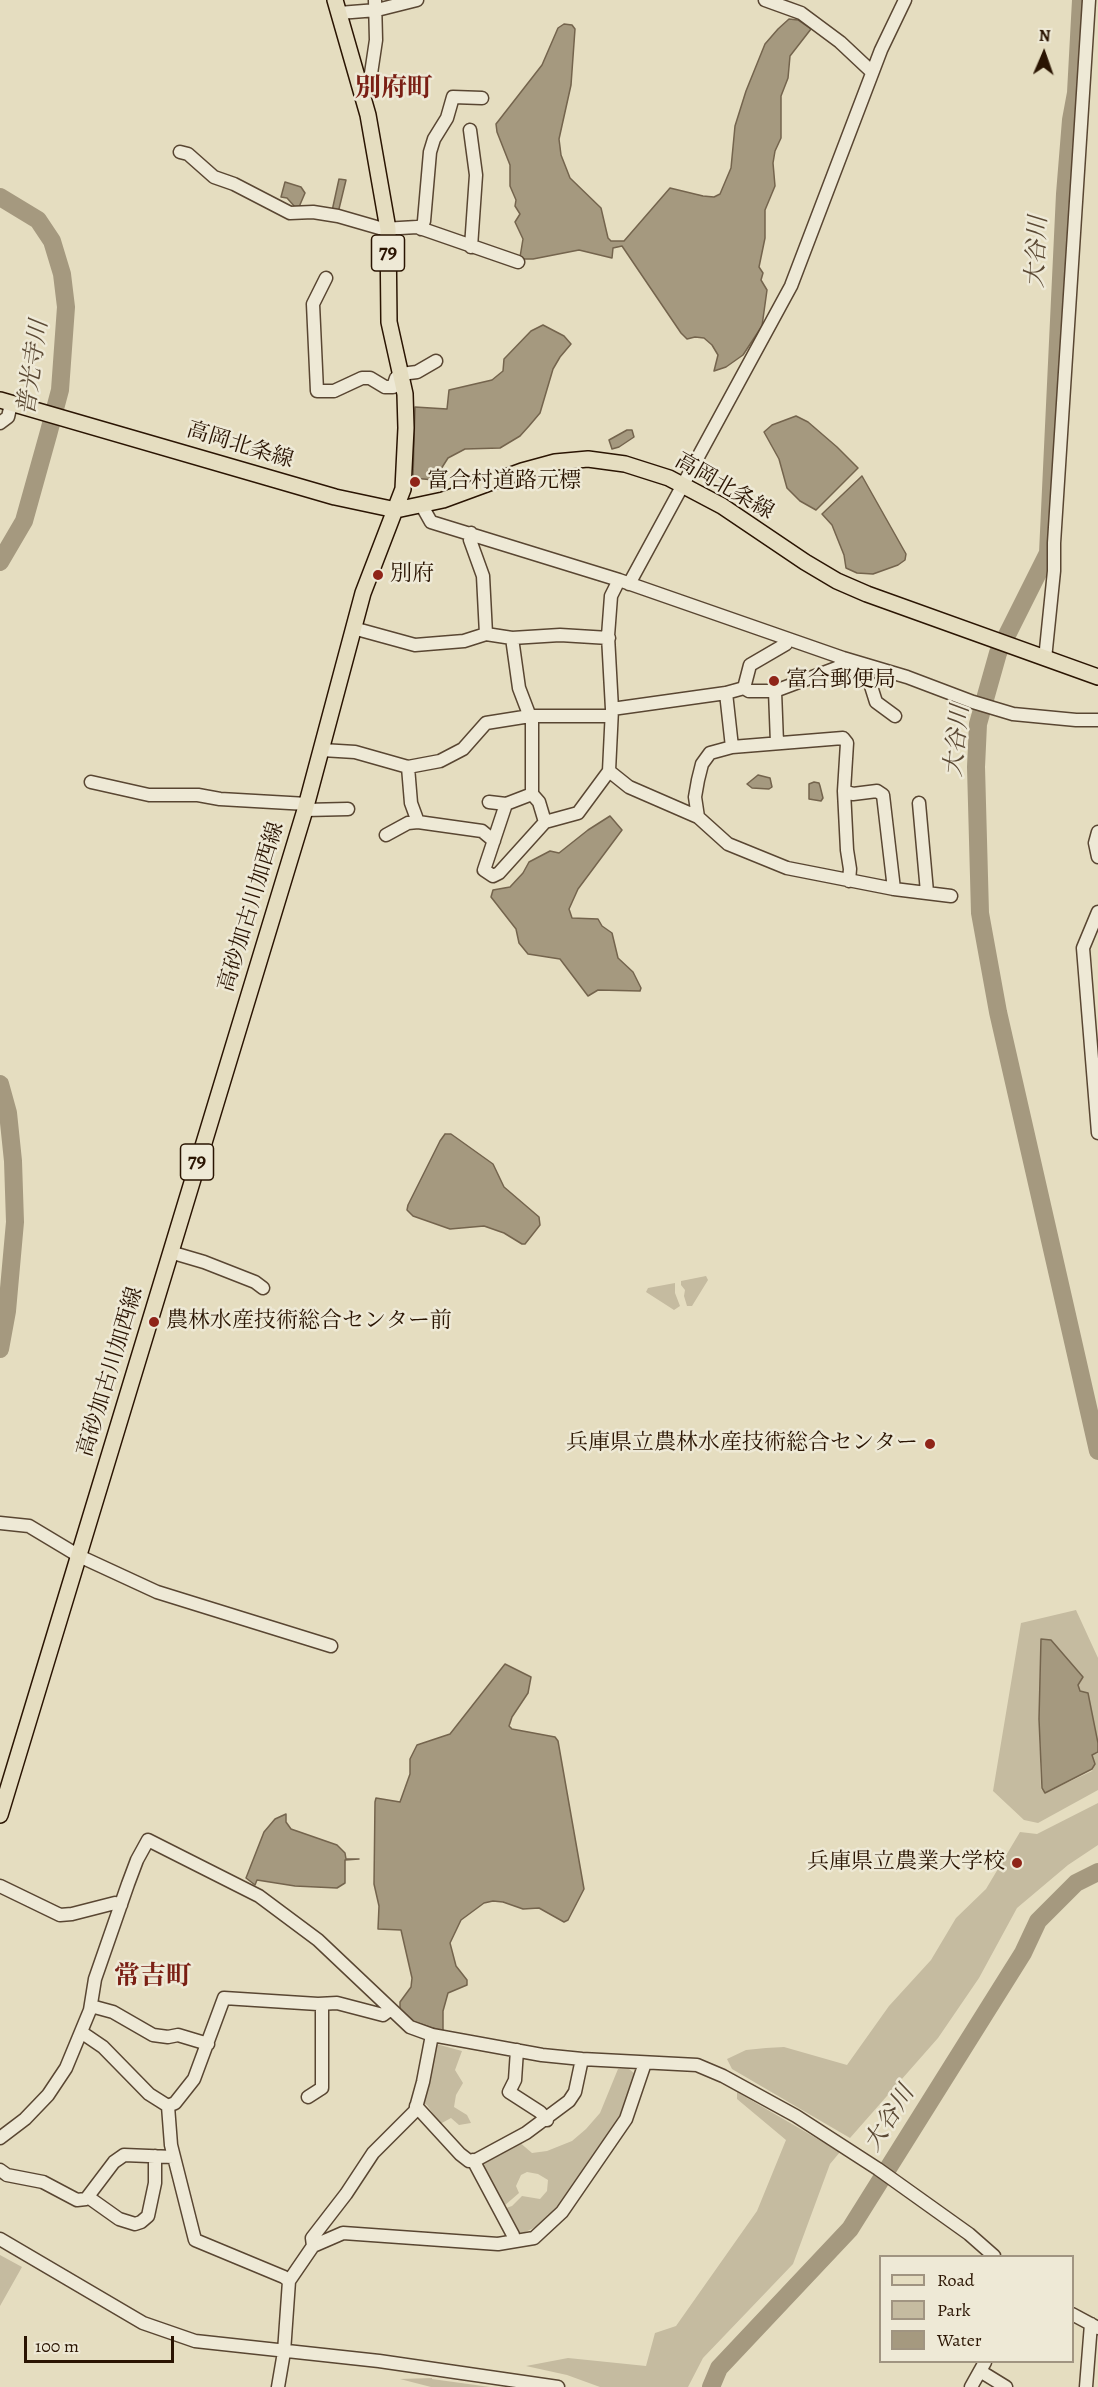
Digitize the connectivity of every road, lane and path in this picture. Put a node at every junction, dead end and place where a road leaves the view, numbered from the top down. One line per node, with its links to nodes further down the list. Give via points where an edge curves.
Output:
1 (417, 0): 5 (street)
2 (765, 0): 7 (street, via 801,13)
3 (905, 0): 7 (street)
4 (1089, 0): 31 (street, via 1054,571)
5 (376, 5): 6 (street); 8 (street, via 369,87)
6 (337, 7): 8 (main road, 高砂加古川加西線 / 79)
7 (872, 72): 21 (street, via 790,286)
8 (362, 94): 12 (main road, 高砂加古川加西線 / 79)
9 (482, 98): 13 (street, via 453,98 434,139)
10 (470, 130): 14 (street, via 476,175)
11 (180, 152): 12 (street, via 188,154 214,177 290,213 338,216)
12 (388, 229): 13 (street); 18 (main road, 高砂加古川加西線 / 79, via 389,322)
13 (421, 229): 14 (street)
14 (471, 247): 15 (street)
15 (518, 262)
16 (326, 278): 18 (street, via 313,304 317,391 334,392 362,378 393,387)
17 (436, 361): 18 (street, via 417,372)
18 (401, 374): 23 (main road, 高砂加古川加西線 / 79, via 406,437 403,489)
19 (6, 402): 20 (street, via 8,417); 23 (main road, 高岡北条線, via 335,498)
20 (0, 423)
21 (682, 484): 22 (main road, 高岡北条線, via 625,464 572,460 522,471); 25 (street); 31 (main road, 高岡北条線, via 837,581)
22 (422, 506): 23 (main road, 高岡北条線); 24 (street, via 431,522)
23 (396, 510): 26 (main road, 高砂加古川加西線 / 79)
24 (471, 533): 25 (street); 27 (street, via 483,576)
25 (624, 582): 29 (street, via 611,596); 30 (street)
26 (353, 628): 27 (street, via 414,645 464,641); 43 (main road, 高砂加古川加西線 / 79)
27 (486, 634): 28 (street)
28 (512, 638): 29 (street); 38 (street, via 519,688)
29 (609, 638): 37 (street)
30 (787, 640): 32 (street); 34 (street, via 786,645 750,665)
31 (1045, 658): 33 (main road, 高岡北条線)
32 (841, 663): 35 (street); 39 (street, via 870,683 876,702); 40 (street, via 908,677 1013,714)
33 (1098, 677)
34 (744, 688): 35 (street); 36 (street)
35 (775, 691): 41 (street)
36 (726, 693): 37 (street); 42 (street)
37 (611, 712): 38 (street); 45 (street)
38 (530, 716): 44 (street, via 486,723 463,749 440,761); 48 (street)
39 (895, 716)
40 (1098, 720)
41 (777, 743): 42 (street); 47 (street, via 843,738 847,743)
42 (732, 747): 54 (street, via 710,753 702,764 695,797)
43 (322, 750): 44 (street, via 355,752); 52 (main road, 高砂加古川加西線 / 79)
44 (408, 767): 55 (street, via 411,803)
45 (609, 771): 54 (street, via 629,787); 56 (street, via 578,813)
46 (92, 782): 52 (street, via 149,795 198,795)
47 (844, 791): 61 (street); 62 (street, via 877,791 883,795)
48 (532, 794): 51 (street); 56 (street)
49 (489, 802): 51 (street)
50 (919, 803): 63 (street)
51 (506, 804): 59 (street)
52 (306, 807): 53 (street); 67 (main road, 高砂加古川加西線 / 79)
53 (348, 809)
54 (698, 818): 61 (street, via 728,844 788,868)
55 (418, 822): 58 (street); 59 (street, via 482,831)
56 (545, 822): 59 (street, via 493,876 484,870)
57 (1098, 832): 60 (street)
58 (386, 835)
59 (494, 841)
60 (1098, 857)
61 (849, 881): 62 (street)
62 (894, 890): 63 (street)
63 (927, 892): 64 (street)
64 (951, 896)
65 (1098, 912): 66 (street, via 1083,948)
66 (1098, 1134)
67 (170, 1252): 68 (street); 70 (main road, 高砂加古川加西線 / 79)
68 (263, 1288)
69 (0, 1523): 70 (street, via 29,1526)
70 (79, 1556): 71 (street, via 157,1592); 72 (main road, 高砂加古川加西線 / 79)
71 (331, 1646)
72 (0, 1815)
73 (0, 1886): 74 (street, via 60,1915)
74 (121, 1905): 76 (street, via 95,1979); 77 (street, via 148,1840 259,1896 318,1940)
75 (322, 2004): 77 (street, via 351,2005 383,2015); 80 (street, via 224,1998); 84 (street, via 322,2088)
76 (91, 2006): 78 (street); 80 (street, via 153,2035 178,2035)
77 (391, 2009): 79 (street, via 410,2027)
78 (81, 2032): 85 (street, via 103,2047 149,2094); 88 (street, via 66,2068 48,2095)
79 (432, 2035): 81 (street); 86 (street)
80 (208, 2043): 85 (street, via 188,2089)
81 (517, 2050): 82 (street); 87 (street, via 515,2080 509,2092)
82 (582, 2059): 83 (street); 87 (street, via 575,2092)
83 (645, 2063): 95 (street, via 626,2120 562,2212 534,2238); 97 (street, via 697,2065 796,2116 899,2183)
84 (308, 2097)
85 (168, 2106): 90 (street)
86 (416, 2106): 91 (street, via 460,2154); 96 (street, via 405,2123 373,2153 312,2238)
87 (547, 2120): 91 (street)
88 (0, 2138)
89 (155, 2156): 90 (street); 93 (street, via 124,2155 114,2162); 93 (street, via 153,2194 148,2216 141,2223 119,2219)
90 (173, 2157): 98 (street, via 195,2240)
91 (473, 2160): 95 (street)
92 (0, 2170): 93 (street, via 43,2182 77,2200)
93 (88, 2197)
94 (0, 2239): 101 (street, via 164,2332 195,2341)
95 (514, 2241): 96 (street, via 498,2244 343,2233)
96 (313, 2246): 98 (street)
97 (993, 2255)
98 (289, 2282): 101 (street)
99 (1074, 2315): 100 (street)
100 (1094, 2326): 107 (street)
101 (284, 2352): 103 (street); 104 (street)
102 (982, 2366): 105 (street); 106 (street)
103 (278, 2387)
104 (558, 2387)
105 (970, 2387)
106 (1006, 2387)
107 (1086, 2387)

